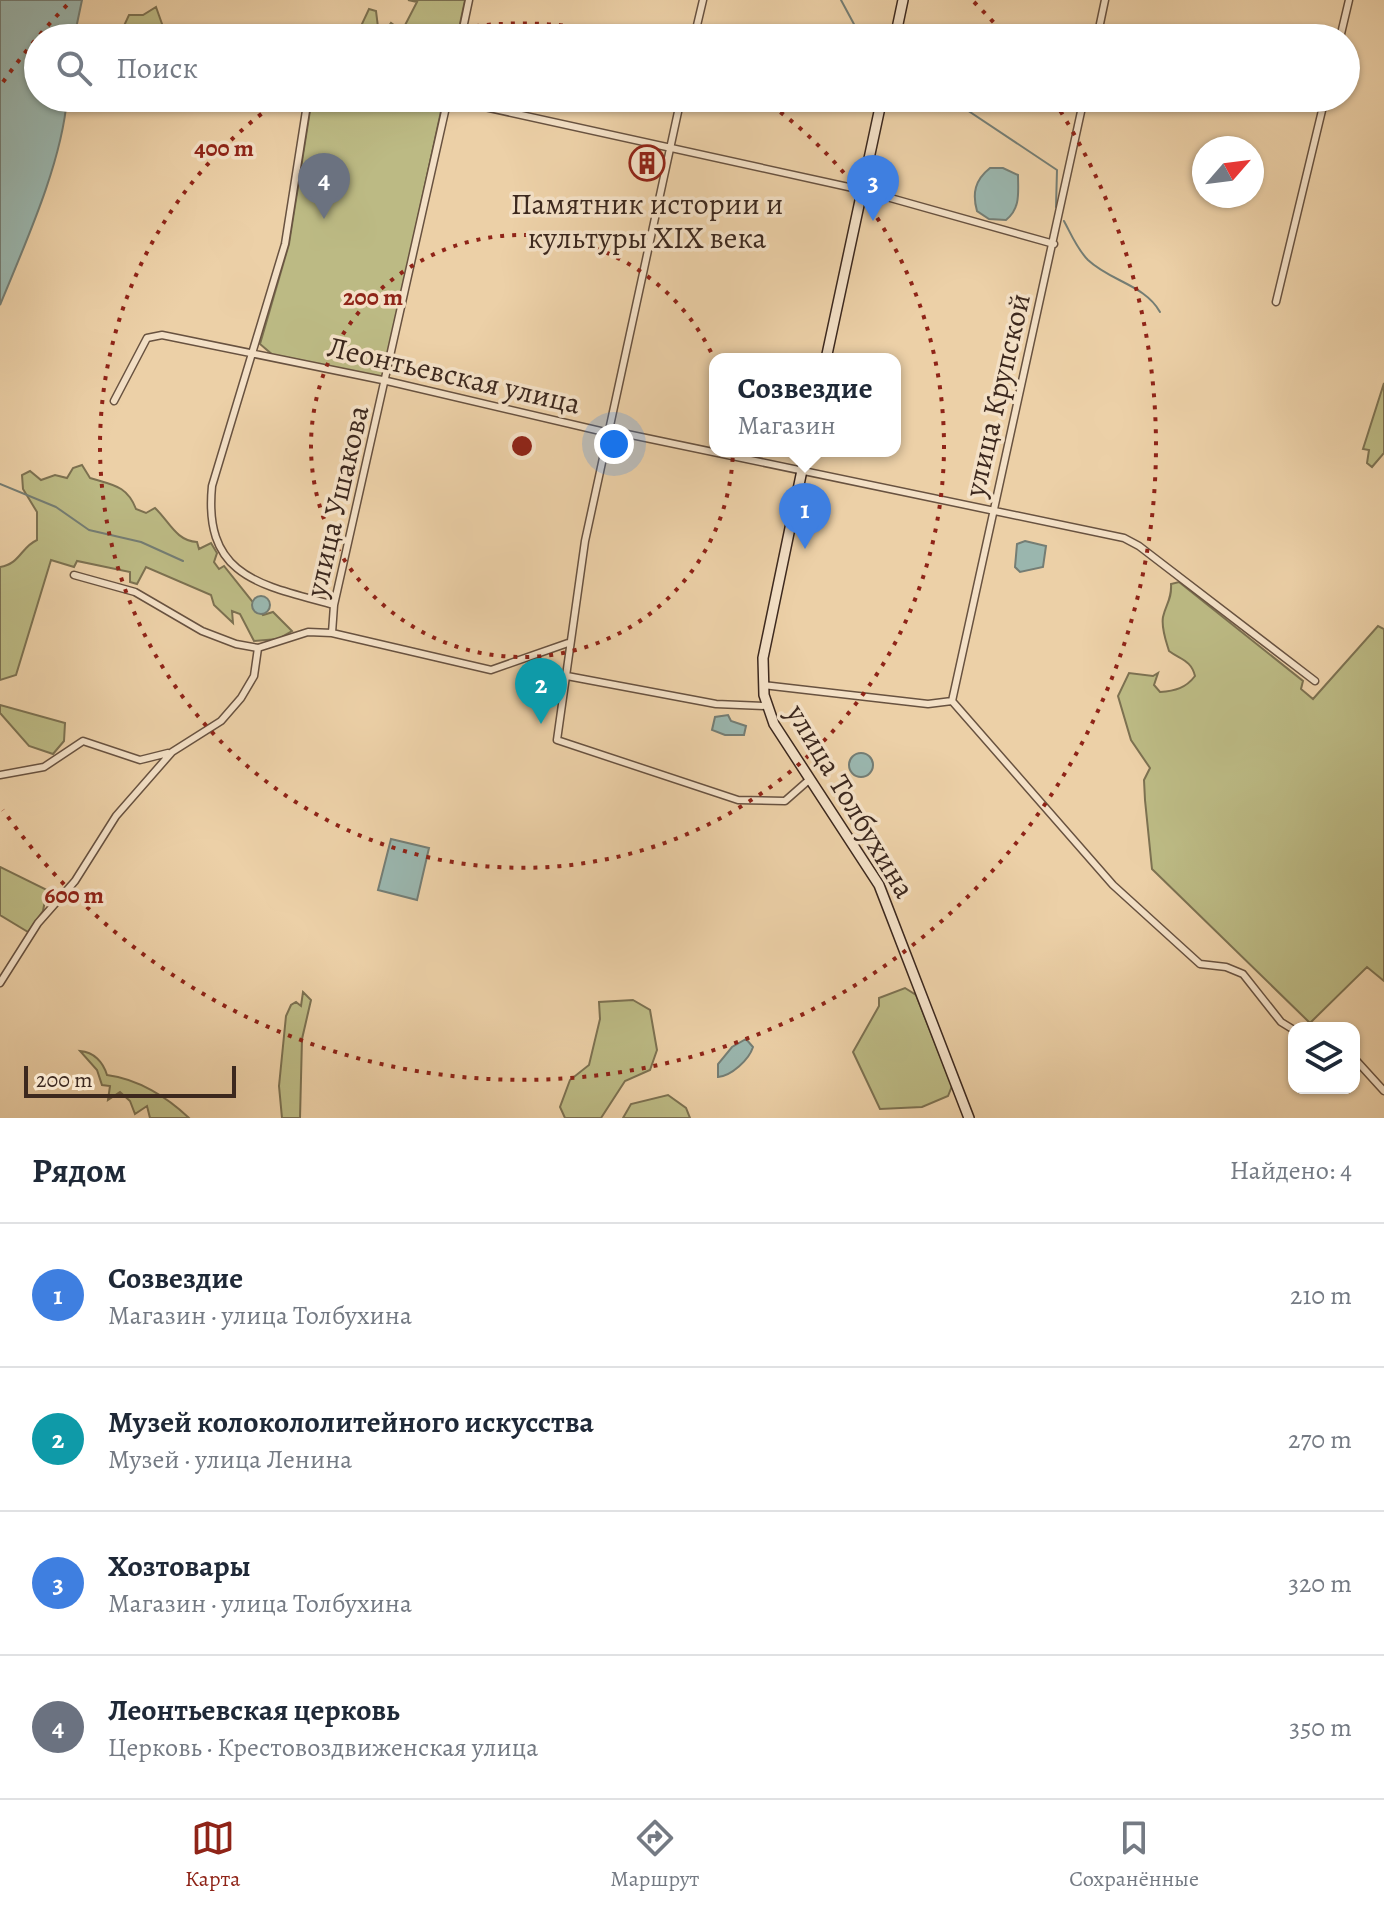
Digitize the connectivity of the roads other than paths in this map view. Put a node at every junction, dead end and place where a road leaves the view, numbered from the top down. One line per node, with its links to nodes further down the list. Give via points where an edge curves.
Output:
1 (469, 0): 6 (street)
2 (703, 0): 7 (street)
3 (903, 0): 8 (main road)
4 (1105, 0): 9 (street)
5 (1349, 0): 10 (street)
6 (464, 24)
7 (697, 24)
8 (898, 24)
9 (1100, 24)
10 (1343, 24)
11 (306, 112): 22 (street, via 285,244)
12 (443, 112): 24 (street, улица Ушакова)
13 (509, 112): 18 (street)
14 (678, 112): 18 (street)
15 (879, 112): 19 (main road)
16 (1081, 112): 20 (street, улица Крупской)
17 (1322, 112): 21 (street)
18 (670, 148): 19 (street); 26 (street)
19 (862, 190): 20 (street); 23 (main road)
20 (1054, 244): 31 (street, улица Крупской)
21 (1276, 302)
22 (252, 353): 24 (street, Леонтьевская улица); 25 (street, Леонтьевская улица, via 151,335); 33 (street, via 212,486 213,533 236,570 279,590)
23 (827, 353)
24 (387, 381): 26 (street, Леонтьевская улица); 33 (street, улица Ушакова)
25 (114, 401)
26 (609, 433): 27 (street, Леонтьевская улица); 35 (street)
27 (709, 453)
28 (731, 457): 30 (street, Леонтьевская улица)
29 (805, 457): 30 (main road, улица Толбухина)
30 (802, 471): 31 (street, Леонтьевская улица); 39 (main road, улица Толбухина, via 763,658)
31 (993, 513): 38 (street, Леонтьевская улица, via 1124,538); 40 (street, улица Крупской)
32 (74, 575): 36 (street, via 135,592 212,636)
33 (334, 605): 34 (street, улица Ушакова)
34 (332, 633): 35 (street, via 491,670); 36 (street, via 308,632)
35 (568, 643): 37 (street)
36 (258, 648): 42 (street, via 254,676 227,715)
37 (567, 676): 41 (street, via 716,704); 44 (street, via 557,740 738,800 785,801)
38 (1315, 681)
39 (763, 685): 40 (street, via 928,704); 41 (main road, улица Толбухина)
40 (952, 701): 46 (street, via 1113,885 1200,964 1243,974)
41 (767, 706): 44 (main road, улица Толбухина)
42 (172, 752): 43 (street, via 140,760 83,741 44,767); 45 (street, via 109,826)
43 (0, 775)
44 (810, 779): 49 (main road, улица Толбухина, via 879,885)
45 (0, 983)
46 (1288, 1026)
47 (1360, 1065): 48 (street)
48 (1384, 1091)
49 (969, 1118)

